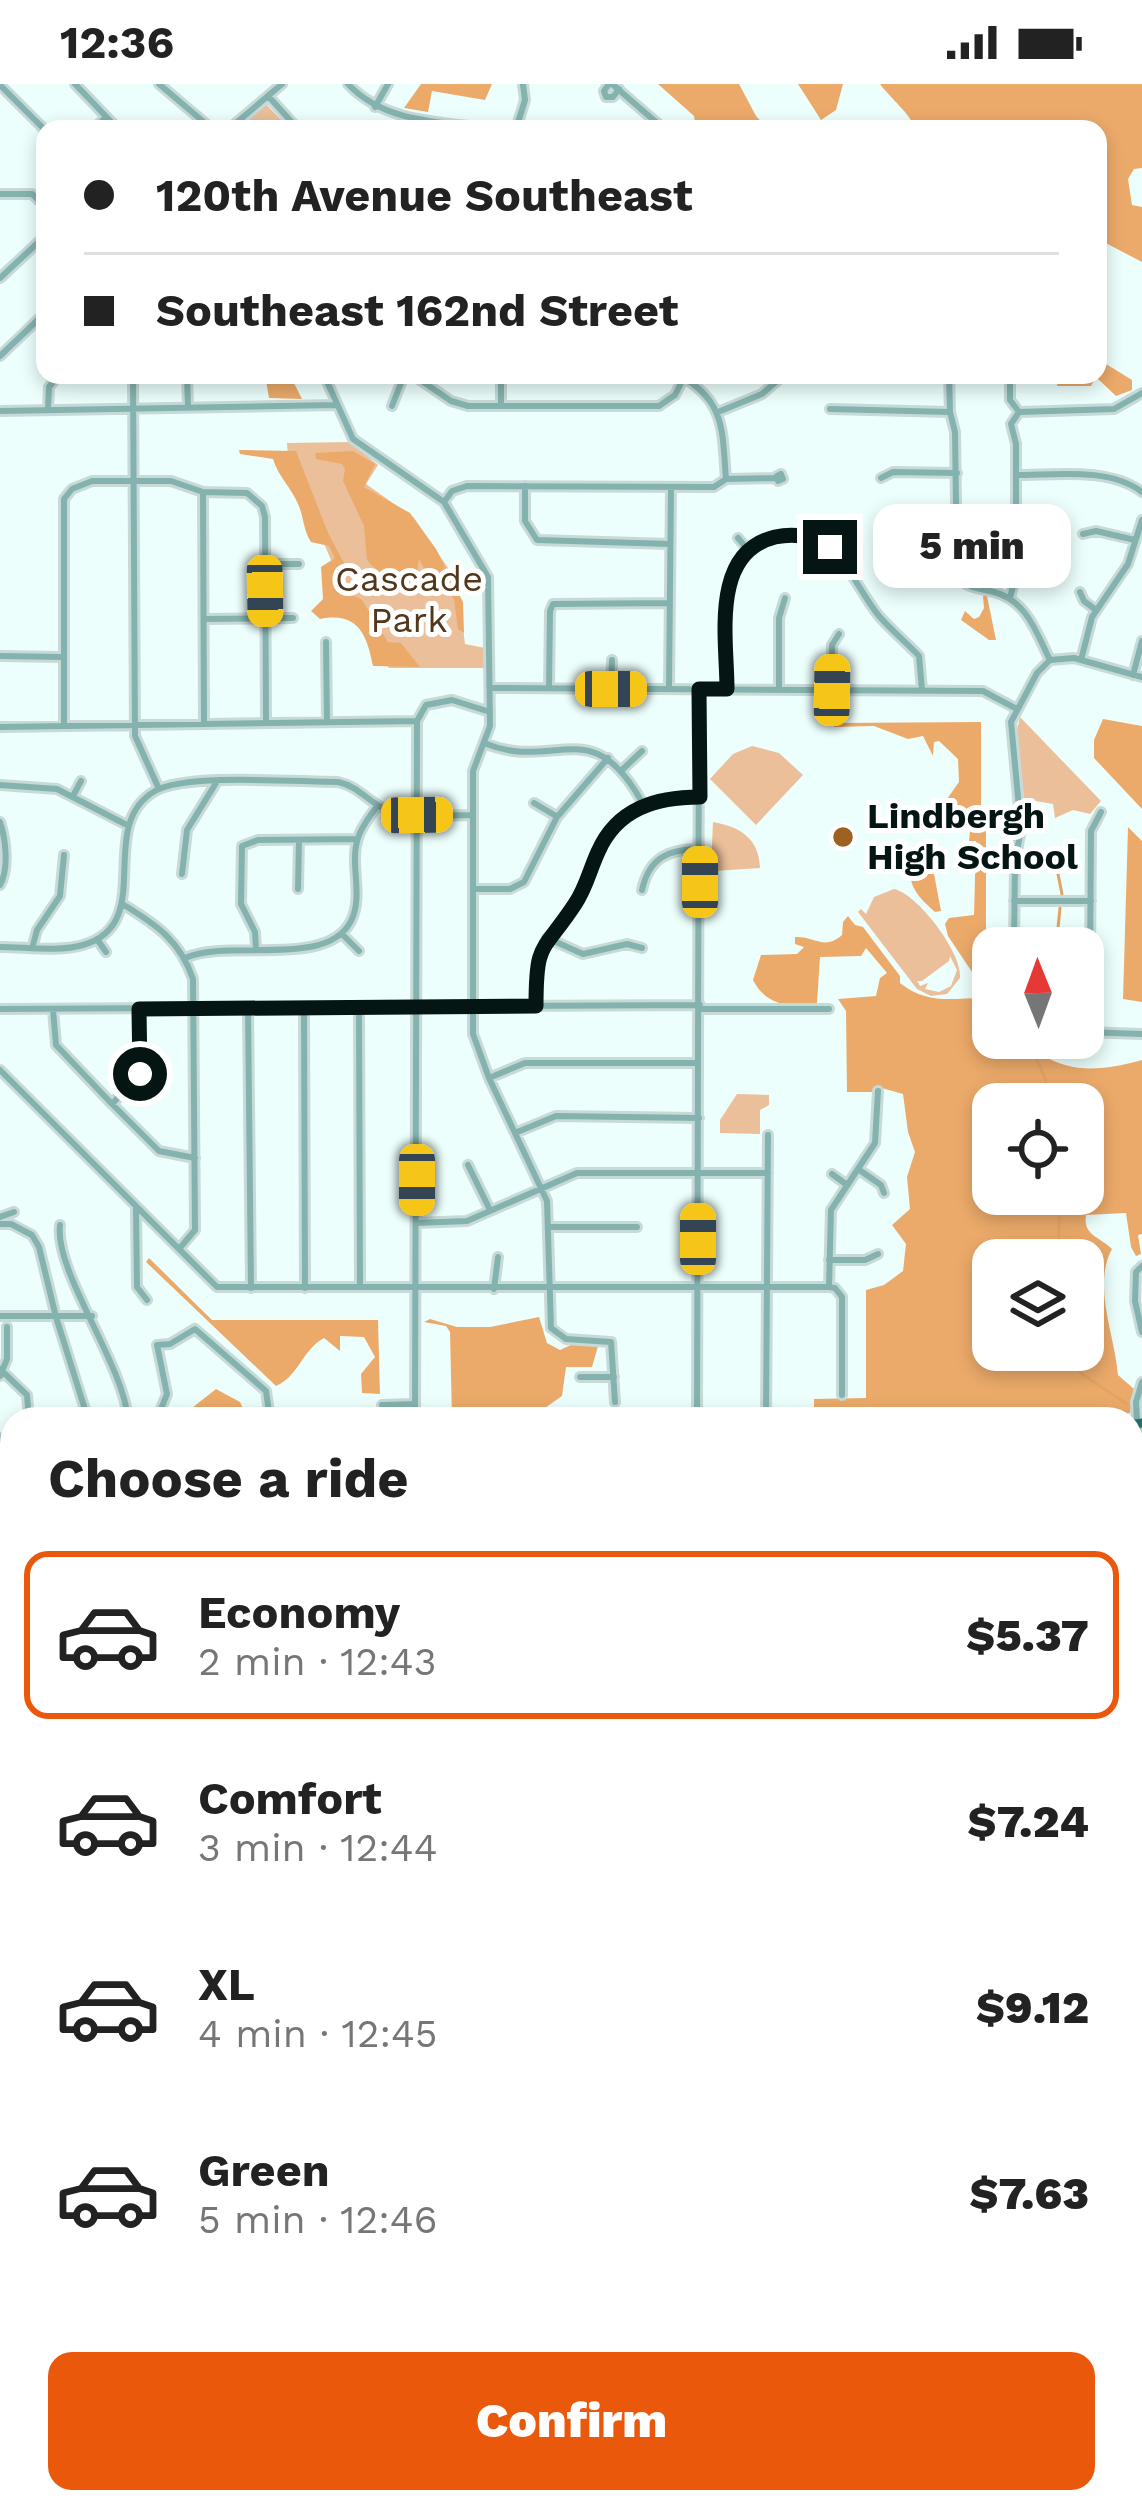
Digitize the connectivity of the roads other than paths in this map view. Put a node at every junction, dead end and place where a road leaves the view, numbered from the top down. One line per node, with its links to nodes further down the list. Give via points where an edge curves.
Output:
1 (75, 84): 11 (street)
2 (159, 84): 14 (street)
3 (282, 84): 9 (street)
4 (348, 84): 10 (street)
5 (388, 84): 10 (street)
6 (0, 85): 20 (street)
7 (523, 85): 18 (street)
8 (613, 86): 19 (street)
9 (269, 97): 15 (street); 16 (street)
10 (375, 108): 17 (street)
11 (106, 117): 12 (street); 13 (street)
12 (103, 120)
13 (109, 120)
14 (201, 120)
15 (240, 120)
16 (290, 120)
17 (431, 120)
18 (519, 120)
19 (649, 120)
20 (36, 121)
21 (0, 194): 22 (street)
22 (36, 198)
23 (36, 244): 24 (street)
24 (0, 278)
25 (36, 322): 26 (street)
26 (0, 356)
27 (52, 384): 46 (street)
28 (133, 384): 45 (street)
29 (187, 384): 44 (street)
30 (328, 384): 41 (street)
31 (403, 384): 42 (street)
32 (425, 384): 39 (street)
33 (501, 384): 43 (street)
34 (679, 384): 43 (street, via 659,406)
35 (694, 384): 49 (street)
36 (774, 384): 49 (street)
37 (949, 384): 50 (street)
38 (1010, 384): 51 (street)
39 (429, 386): 43 (street, via 458,403)
40 (1142, 393): 51 (street, via 1114,409)
41 (336, 405): 44 (street); 62 (street, via 353,439)
42 (392, 406)
43 (501, 406)
44 (188, 407): 45 (street)
45 (133, 408): 46 (street); 57 (street)
46 (48, 410): 48 (street)
47 (830, 410): 50 (street)
48 (0, 411)
49 (718, 412): 56 (street)
50 (950, 412): 52 (street)
51 (1019, 412): 53 (street, via 1011,429)
52 (957, 473): 55 (street); 64 (street)
53 (1016, 476): 61 (street, via 1091,475); 75 (street)
54 (776, 478): 56 (street)
55 (881, 478)
56 (726, 479): 59 (street)
57 (134, 481): 60 (street); 85 (street, via 92,482 72,490 63,506); 106 (street)
58 (525, 486): 59 (street); 62 (street, via 466,485); 69 (street, via 525,521 544,542)
59 (670, 488): 69 (street)
60 (203, 492): 71 (street, via 247,493 262,506); 80 (street)
61 (1142, 492)
62 (444, 502): 90 (street, via 488,577)
63 (1142, 520): 68 (street)
64 (955, 526): 65 (street); 75 (street, via 957,577)
65 (915, 531)
66 (1083, 534): 68 (street)
67 (738, 538): 70 (street)
68 (1135, 540): 77 (street)
69 (670, 544): 76 (street)
70 (748, 550): 95 (street, via 727,591); 98 (street, via 784,536 830,547 919,656)
71 (265, 564): 72 (street); 78 (street)
72 (299, 564)
73 (1080, 592): 77 (street)
74 (785, 598): 96 (street)
75 (1010, 598): 87 (street, via 1028,614)
76 (670, 603): 91 (street, via 554,604); 93 (street)
77 (1096, 610): 88 (street)
78 (266, 618): 79 (street); 80 (street); 103 (street)
79 (293, 618)
80 (204, 619): 104 (street)
81 (839, 634): 97 (street)
82 (1142, 641): 89 (street)
83 (326, 642): 102 (street)
84 (0, 656): 85 (street)
85 (64, 657): 105 (street)
86 (612, 660): 92 (street)
87 (1050, 660): 88 (street); 99 (street)
88 (1081, 660): 89 (street)
89 (1138, 676)
90 (490, 688): 91 (street); 100 (street)
91 (549, 688): 92 (street)
92 (611, 689): 93 (street)
93 (670, 689): 94 (street)
94 (699, 689): 95 (street); 117 (street)
95 (727, 689): 96 (street)
96 (779, 689): 97 (street)
97 (832, 690): 98 (street)
98 (922, 690): 99 (street, via 983,691)
99 (1017, 709): 136 (street, via 1010,733 1021,829)
100 (490, 712): 101 (street, via 440,699); 108 (street)
101 (417, 721): 102 (street); 123 (street)
102 (327, 722): 103 (street)
103 (266, 723): 104 (street)
104 (204, 724): 106 (street)
105 (64, 726): 106 (street); 107 (street)
106 (134, 726): 115 (street)
107 (0, 727)
108 (484, 742): 110 (street, via 502,750 578,748); 122 (street, via 474,763)
109 (642, 751): 111 (street)
110 (608, 758): 111 (street); 124 (street)
111 (622, 769): 119 (street)
112 (81, 781): 116 (street)
113 (216, 783): 115 (street); 120 (street, via 338,782); 131 (street, via 188,830)
114 (0, 785): 116 (street)
115 (159, 789): 126 (street)
116 (73, 796): 126 (street)
117 (700, 797): 119 (street); 129 (street)
118 (534, 802): 124 (street)
119 (643, 804): 142 (street, via 605,838 575,905)
120 (377, 806): 123 (street); 127 (street)
121 (1101, 812): 137 (street, via 1091,832)
122 (472, 814): 123 (street); 133 (street)
123 (417, 815): 153 (street)
124 (557, 817): 133 (street, via 529,876 510,889)
125 (0, 822): 132 (street)
126 (127, 825): 138 (street)
127 (356, 839): 128 (street); 141 (street, via 356,904)
128 (298, 840): 134 (street); 147 (street, via 248,842 239,853 239,890)
129 (700, 849): 135 (street, via 662,856); 152 (street)
130 (64, 854): 145 (street, via 60,896)
131 (182, 874)
132 (1, 885)
133 (474, 889): 154 (street)
134 (298, 890)
135 (642, 890)
136 (1014, 901): 137 (street); 139 (street)
137 (1090, 901): 140 (street)
138 (124, 905): 143 (street); 150 (street, via 169,935)
139 (1014, 927)
140 (1090, 927)
141 (342, 934): 147 (street, via 316,946); 148 (street)
142 (547, 938): 146 (street, via 583,954); 151 (street, via 536,966)
143 (97, 939): 145 (street); 149 (street)
144 (0, 947): 145 (street)
145 (33, 947)
146 (642, 948)
147 (256, 949): 150 (street, via 207,949)
148 (359, 951)
149 (106, 952)
150 (185, 958): 157 (street)
151 (536, 1006): 152 (street); 154 (street)
152 (700, 1007): 161 (street); 165 (street)
153 (417, 1008): 154 (street); 160 (street); 186 (street)
154 (473, 1008): 167 (street, via 474,1043)
155 (0, 1009): 162 (street)
156 (139, 1009): 157 (street); 162 (street); 169 (street, via 140,1074)
157 (195, 1009): 158 (street); 173 (street)
158 (248, 1009): 159 (street); 196 (street)
159 (304, 1009): 160 (street); 197 (street)
160 (359, 1009): 198 (street)
161 (830, 1009)
162 (53, 1010): 169 (street, via 56,1045)
163 (1104, 1033): 164 (street)
164 (1142, 1034)
165 (700, 1063): 167 (street, via 525,1063); 170 (street)
166 (0, 1070): 182 (street)
167 (489, 1078): 171 (street)
168 (878, 1091): 175 (street, via 877,1136)
169 (112, 1104): 173 (street, via 158,1151)
170 (699, 1118): 171 (street, via 556,1116); 176 (street)
171 (515, 1133): 179 (street)
172 (768, 1135): 177 (street)
173 (195, 1158): 190 (street, via 195,1230)
174 (468, 1166): 183 (street)
175 (859, 1169): 180 (street); 181 (street)
176 (698, 1172): 177 (street); 179 (street, via 577,1173); 203 (street)
177 (768, 1173): 201 (street)
178 (832, 1174): 180 (street)
179 (542, 1185): 183 (street); 188 (street)
180 (847, 1185): 193 (street, via 831,1210)
181 (884, 1193)
182 (136, 1208): 190 (street); 204 (street, via 137,1287)
183 (490, 1210): 186 (street, via 461,1223)
184 (14, 1212): 185 (street)
185 (0, 1220): 206 (street, via 40,1246)
186 (416, 1222): 199 (street)
187 (60, 1225): 207 (street, via 62,1252)
188 (550, 1227): 189 (street); 200 (street)
189 (637, 1227)
190 (178, 1250): 196 (street, via 214,1285)
191 (878, 1254): 193 (street)
192 (498, 1257): 202 (street)
193 (829, 1260): 195 (street)
194 (1142, 1266): 209 (street, via 1135,1292)
195 (829, 1287): 201 (street); 213 (street, via 842,1297)
196 (250, 1288): 197 (street)
197 (305, 1288): 198 (street)
198 (360, 1288): 199 (street)
199 (416, 1288): 202 (street); 216 (street)
200 (550, 1288): 202 (street); 203 (street); 212 (street, via 554,1332 611,1342)
201 (767, 1288): 203 (street); 223 (street)
202 (494, 1289)
203 (698, 1289): 222 (street)
204 (147, 1300)
205 (0, 1316): 206 (street)
206 (56, 1316): 207 (street); 218 (street)
207 (92, 1316): 219 (street)
208 (7, 1327): 210 (street)
209 (1142, 1328)
210 (1, 1372): 217 (street, via 27,1395)
211 (580, 1377): 212 (street)
212 (614, 1377): 214 (street)
213 (842, 1395)
214 (615, 1402)
215 (382, 1405): 216 (street)
216 (415, 1405)
217 (28, 1407)
218 (85, 1407)
219 (127, 1407)
220 (162, 1407): 221 (street, via 167,1394 157,1345 188,1330 201,1331 266,1391)
221 (268, 1407)
222 (697, 1407)
223 (766, 1407)

